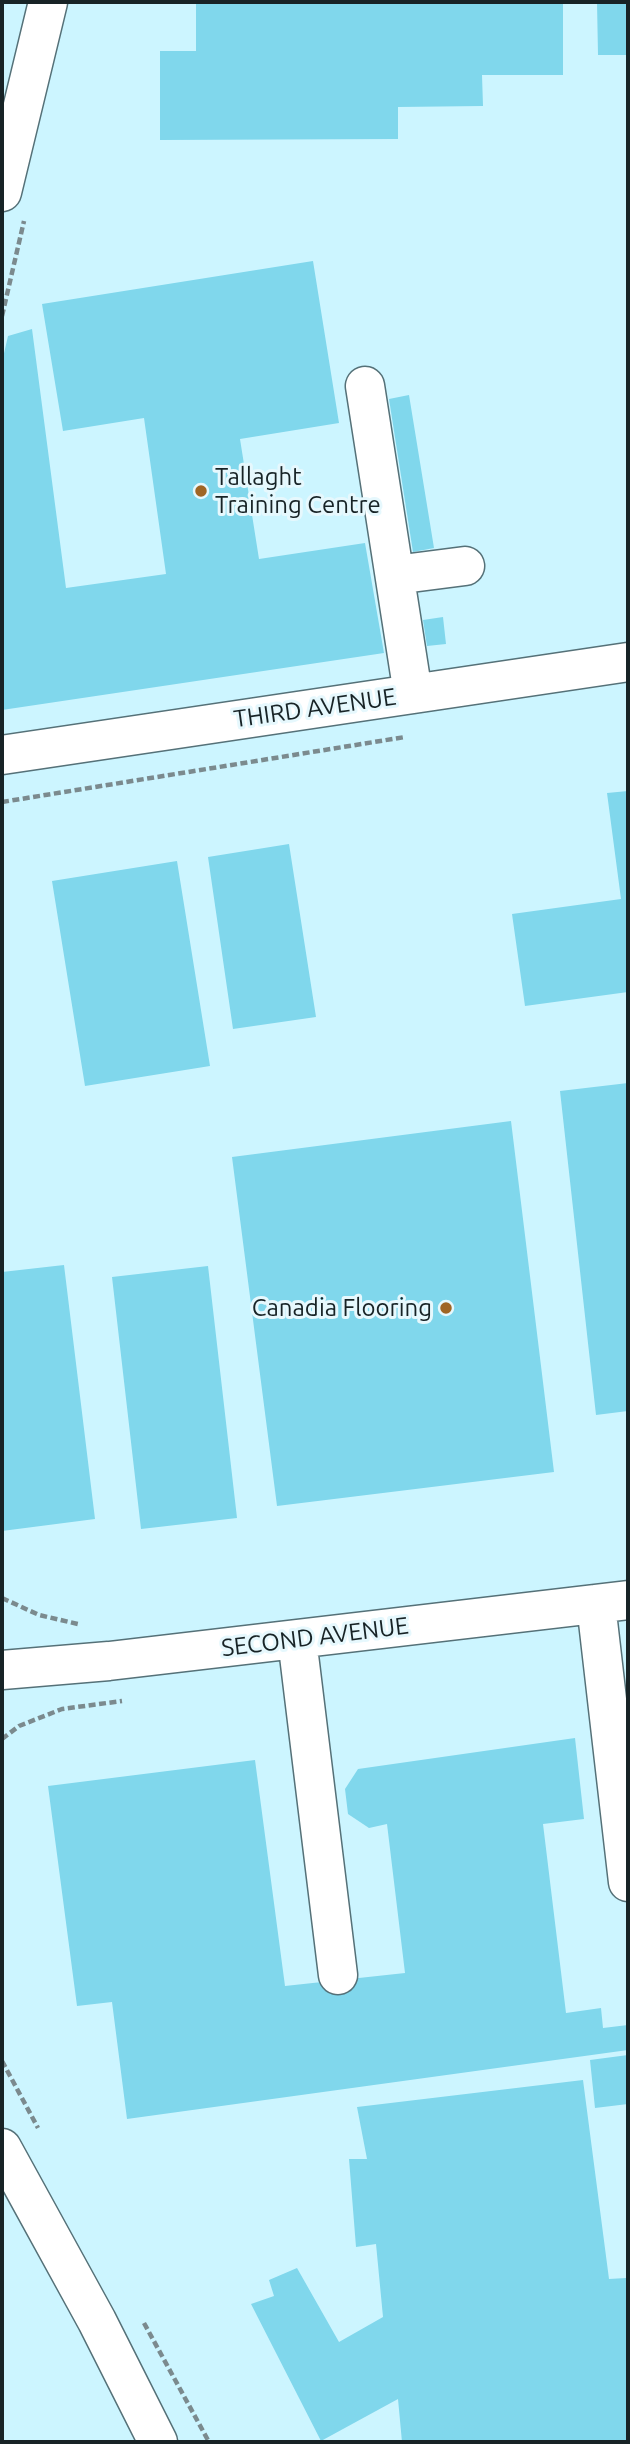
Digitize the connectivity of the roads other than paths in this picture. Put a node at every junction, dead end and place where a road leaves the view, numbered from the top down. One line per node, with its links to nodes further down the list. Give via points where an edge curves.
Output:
1 (48, 2): 2 (street)
2 (2, 192)
3 (365, 386): 5 (street)
4 (465, 566): 5 (street)
5 (395, 575): 7 (street)
6 (628, 662): 7 (street, THIRD AVENUE)
7 (413, 694): 8 (street, THIRD AVENUE)
8 (2, 755)
9 (612, 1602): 10 (street, SECOND AVENUE); 12 (street)
10 (297, 1639): 11 (street, SECOND AVENUE); 13 (street)
11 (2, 1670)
12 (628, 1882)
13 (338, 1975)
14 (2, 2148): 15 (street)
15 (158, 2442)

